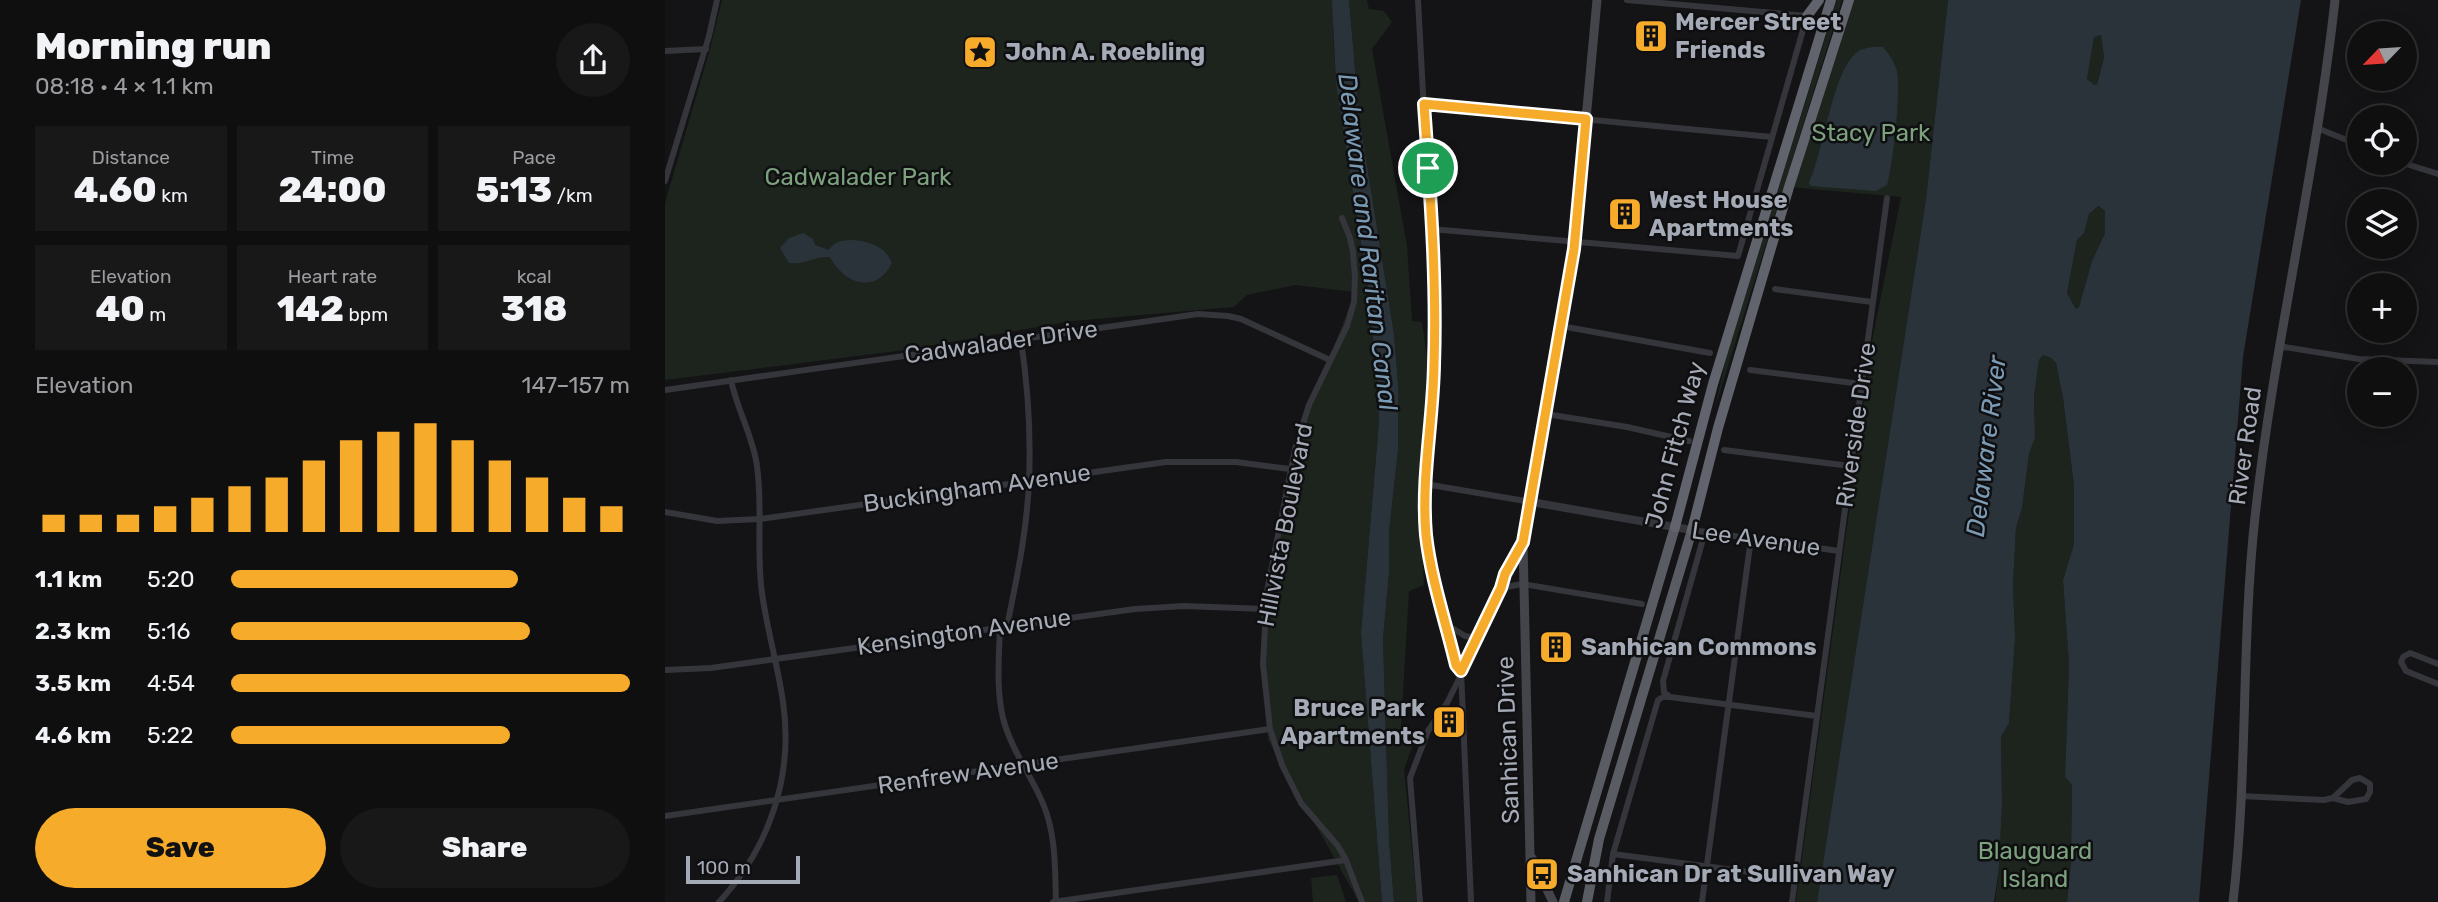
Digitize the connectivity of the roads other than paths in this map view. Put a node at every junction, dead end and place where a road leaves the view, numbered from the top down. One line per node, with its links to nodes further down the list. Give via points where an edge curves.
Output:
1 (717, 0): 11 (street)
2 (1418, 0): 13 (street)
3 (1597, 0): 14 (main road, Sanhican Drive)
4 (1627, 0): 10 (street)
5 (1813, 0): 10 (street)
6 (1819, 0): 10 (highway)
7 (1831, 0): 47 (highway, John Fitch Way, via 1713,384)
8 (1849, 0): 48 (highway, John Fitch Way, via 1789,187)
9 (2335, 0): 15 (main road, River Road)
10 (1807, 16): 16 (street)
11 (706, 49): 12 (street); 20 (street)
12 (665, 51)
13 (1424, 104): 14 (street); 23 (street)
14 (1586, 119): 16 (street); 24 (main road, Sanhican Drive)
15 (2317, 128): 17 (street); 29 (main road, River Road)
16 (1772, 137): 24 (street, via 1738,256)
17 (2347, 140)
18 (2417, 167): 19 (street)
19 (2438, 174)
20 (665, 181)
21 (1887, 198): 26 (street, Riverside Drive)
22 (1342, 218): 31 (street, Hillvista Boulevard, via 1353,252 1355,290 1347,326)
23 (1431, 229): 24 (street); 43 (street, via 1434,366)
24 (1574, 242): 27 (main road, Sanhican Drive)
25 (1775, 289): 26 (street)
26 (1872, 302): 35 (street, Riverside Drive)
27 (1561, 326): 30 (street); 37 (main road, Sanhican Drive)
28 (1021, 340): 31 (street, Cadwalader Drive, via 1210,314 1257,325); 34 (street, Cadwalader Drive); 42 (street, via 1028,394)
29 (2279, 346): 32 (street, via 2359,359); 70 (main road, River Road, via 2252,552)
30 (1710, 352)
31 (1330, 360): 41 (street, Hillvista Boulevard, via 1303,422)
32 (2438, 362)
33 (1750, 370): 35 (street)
34 (731, 380): 36 (street, Cadwalader Drive); 46 (street, via 753,446)
35 (1861, 384): 40 (street, Riverside Drive)
36 (665, 390)
37 (1546, 414): 38 (street); 44 (main road, Sanhican Drive)
38 (1689, 441)
39 (1724, 450): 40 (street)
40 (1850, 466): 52 (street, Riverside Drive)
41 (1290, 469): 42 (street, Buckingham Avenue, via 1188,461); 56 (street, Hillvista Boulevard)
42 (1029, 481): 46 (street, Buckingham Avenue); 58 (street, via 1022,547)
43 (1425, 485): 44 (street, Lee Avenue); 57 (street, via 1428,549)
44 (1531, 502): 47 (street, Lee Avenue); 51 (main road, Sanhican Drive)
45 (665, 513): 46 (street, Buckingham Avenue, via 717,521)
46 (760, 519): 60 (street, via 761,592)
47 (1675, 527): 48 (street, Lee Avenue); 86 (highway, John Fitch Way)
48 (1692, 530): 49 (street, Lee Avenue); 87 (highway, John Fitch Way, via 1599,839)
49 (1705, 532): 50 (street, Lee Avenue); 65 (street, via 1663,681)
50 (1751, 538): 52 (street, Lee Avenue); 66 (street)
51 (1523, 542): 53 (main road, Sanhican Drive); 54 (street)
52 (1839, 551): 67 (street, Riverside Drive)
53 (1523, 584): 54 (street); 55 (street); 74 (main road, Sanhican Drive)
54 (1501, 588): 59 (street)
55 (1642, 604)
56 (1265, 609): 58 (street, Kensington Avenue, via 1172,606); 68 (street, Hillvista Boulevard, via 1263,664)
57 (1447, 625): 59 (street); 63 (street)
58 (1004, 626): 60 (street, Kensington Avenue); 69 (street, via 998,670 1001,708)
59 (1478, 638): 63 (street)
60 (774, 658): 62 (street, Kensington Avenue); 72 (street, via 785,721)
61 (2438, 664): 64 (street, via 2410,653 2402,659 2406,671)
62 (665, 670)
63 (1461, 673): 82 (street, via 1424,740 1410,778); 83 (street)
64 (2438, 684)
65 (1670, 697): 66 (street); 75 (street, via 1657,702)
66 (1729, 703): 67 (street); 77 (street)
67 (1817, 716): 78 (street, Riverside Drive)
68 (1270, 729): 69 (street, Renfrew Avenue); 76 (street, Hillvista Boulevard, via 1301,803)
69 (1022, 764): 72 (street, Renfrew Avenue); 80 (street, via 1047,815)
70 (2240, 796): 71 (street); 91 (main road, River Road)
71 (2333, 798): 71 (street, via 2363,800 2369,796 2370,784 2357,778)
72 (778, 800): 73 (street, Renfrew Avenue); 79 (street, via 759,845)
73 (665, 816)
74 (1530, 853): 84 (main road, Sanhican Drive); 85 (main road, Sanhican Drive)
75 (1613, 854): 77 (street); 88 (street)
76 (1346, 860): 80 (street); 81 (street, Hillvista Boulevard)
77 (1707, 866): 78 (street); 89 (street)
78 (1795, 878): 90 (street, Riverside Drive)
79 (719, 902)
80 (1055, 902)
81 (1362, 902)
82 (1420, 902)
83 (1471, 902)
84 (1531, 902)
85 (1553, 902)
86 (1564, 902)
87 (1587, 902)
88 (1607, 902)
89 (1702, 902)
90 (1791, 902)
91 (2232, 902)

